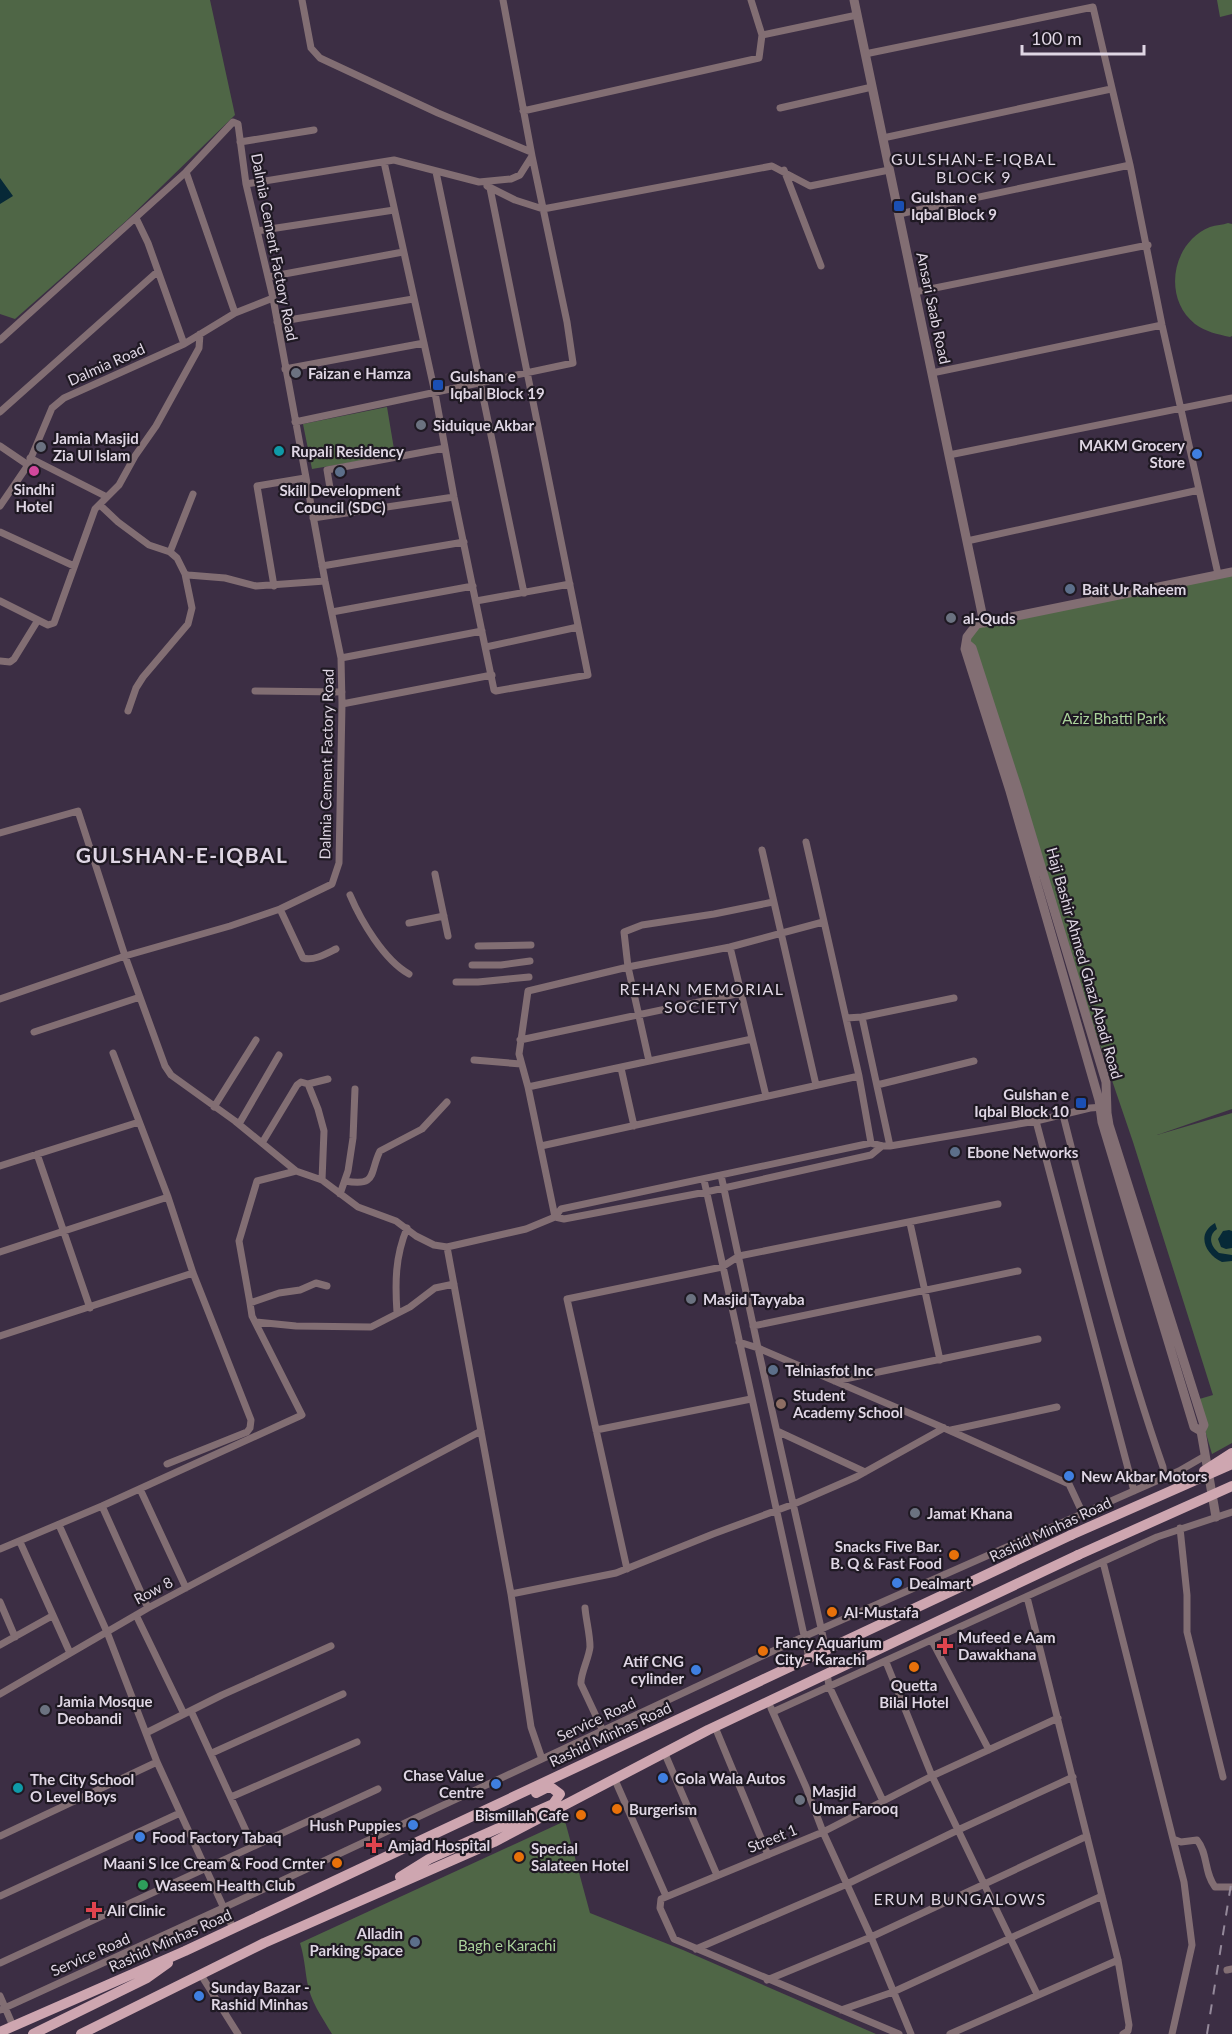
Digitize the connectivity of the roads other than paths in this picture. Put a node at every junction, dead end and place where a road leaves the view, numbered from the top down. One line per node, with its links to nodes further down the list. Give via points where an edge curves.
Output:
1 (302, 0): 16 (street, via 316,56)
2 (503, 0): 12 (street)
3 (751, 0): 7 (street)
4 (854, 0): 6 (street, Ansari Saab Road)
5 (1087, 4): 8 (street); 10 (street, via 1093,7)
6 (857, 15): 7 (street); 8 (street, Ansari Saab Road)
7 (762, 34): 12 (street, via 759,58)
8 (865, 54): 9 (street, Ansari Saab Road)
9 (872, 87): 11 (street); 14 (street, Ansari Saab Road)
10 (1111, 89): 14 (street); 18 (street)
11 (780, 108)
12 (523, 111): 16 (street)
13 (314, 130): 15 (street)
14 (883, 138): 20 (street, Ansari Saab Road)
15 (240, 142): 21 (street, Dalmia Cement Factory Road, via 238,124 233,122); 24 (street, Dalmia Cement Factory Road)
16 (532, 154): 23 (street, via 520,175); 26 (street)
17 (384, 162): 22 (street, via 394,160); 24 (street); 27 (street)
18 (1130, 165): 28 (street); 31 (street)
19 (784, 170): 20 (street, via 810,186); 26 (street, via 772,166); 33 (street)
20 (889, 170): 28 (street, Ansari Saab Road)
21 (186, 172): 29 (street); 39 (street)
22 (436, 172): 23 (street); 49 (street)
23 (479, 182): 25 (street)
24 (246, 183): 30 (street, Dalmia Cement Factory Road)
25 (490, 188): 26 (street); 47 (street)
26 (543, 209): 47 (street, via 573,363)
27 (394, 210): 30 (street); 32 (street)
28 (899, 214): 36 (street, Ansari Saab Road)
29 (136, 219): 34 (street); 43 (street)
30 (257, 231): 35 (street, Dalmia Cement Factory Road)
31 (1148, 245): 36 (street); 41 (street)
32 (403, 252): 35 (street); 38 (street)
33 (822, 266)
34 (157, 272): 45 (street); 53 (street)
35 (268, 277): 37 (street, Dalmia Cement Factory Road)
36 (915, 292): 48 (street, Ansari Saab Road)
37 (273, 298): 39 (street, Dalmia Road); 40 (street, Dalmia Cement Factory Road)
38 (413, 298): 40 (street); 44 (street)
39 (235, 313): 42 (street, Dalmia Road)
40 (277, 322): 46 (street, Dalmia Cement Factory Road)
41 (1162, 325): 48 (street); 52 (street)
42 (200, 334): 45 (street, Dalmia Road); 63 (street, via 199,348 156,426 119,485)
43 (0, 340)
44 (424, 343): 46 (street); 50 (street)
45 (184, 344): 58 (street, Dalmia Road, via 64,398 52,408)
46 (285, 369): 54 (street, Dalmia Cement Factory Road)
47 (527, 372): 49 (street); 78 (street)
48 (932, 373): 57 (street, Ansari Saab Road)
49 (480, 382): 50 (street); 81 (street)
50 (435, 393): 54 (street); 56 (street)
51 (1232, 398): 52 (street)
52 (1182, 409): 57 (street); 61 (street)
53 (0, 412)
54 (295, 422): 59 (street, Dalmia Cement Factory Road)
55 (0, 446): 58 (street)
56 (445, 448): 60 (street, via 327,470); 64 (street)
57 (949, 455): 69 (street, Ansari Saab Road)
58 (29, 461): 63 (street); 66 (street, Dalmia Road)
59 (305, 477): 67 (street, Dalmia Cement Factory Road); 79 (street, via 257,486)
60 (330, 488)
61 (1200, 490): 69 (street); 76 (street)
62 (193, 494): 71 (street)
63 (107, 497): 65 (street)
64 (454, 497): 67 (street); 70 (street)
65 (100, 505): 71 (street, via 149,544); 72 (street)
66 (0, 506)
67 (313, 518): 73 (street, Dalmia Cement Factory Road)
68 (0, 532): 72 (street)
69 (967, 541): 86 (street, Ansari Saab Road)
70 (464, 542): 73 (street); 80 (street)
71 (170, 552): 75 (street)
72 (74, 566): 85 (street, via 54,623 48,625)
73 (322, 566): 77 (street, Dalmia Cement Factory Road)
74 (1232, 572): 76 (street)
75 (185, 574): 79 (street); 96 (street, via 192,608 188,624 143,677)
76 (1218, 574): 86 (street)
77 (325, 582): 79 (street); 84 (street, Dalmia Cement Factory Road)
78 (570, 584): 81 (street); 87 (street)
79 (274, 586)
80 (473, 586): 83 (street); 84 (street)
81 (524, 593): 83 (street)
82 (0, 601): 85 (street)
83 (476, 601): 88 (street)
84 (332, 612): 90 (street, Dalmia Cement Factory Road)
85 (38, 620): 91 (street, via 14,659)
86 (984, 623): 148 (street, Haji Bashir Ahmed Ghazi Abadi Road, via 977,624 967,637 965,649)
87 (578, 627): 89 (street); 92 (street, via 588,675 496,691)
88 (482, 631): 89 (street); 90 (street)
89 (486, 647): 92 (street)
90 (341, 658): 94 (street, Dalmia Cement Factory Road)
91 (0, 661)
92 (492, 675): 95 (street)
93 (255, 691): 94 (street)
94 (342, 692): 95 (street, Dalmia Cement Factory Road)
95 (342, 704): 103 (street, Dalmia Cement Factory Road, via 339,863 335,879)
96 (128, 711)
97 (0, 833): 113 (street, via 78,811)
98 (806, 842): 105 (street)
99 (762, 850): 102 (street)
100 (435, 874): 104 (street)
101 (350, 895): 117 (street, via 390,958)
102 (773, 902): 107 (street); 116 (street, via 624,932)
103 (280, 909): 112 (street, via 303,958 308,960); 113 (street, Dalmia Cement Factory Road)
104 (444, 916): 106 (street); 108 (street)
105 (824, 922): 107 (street); 126 (street)
106 (408, 923)
107 (780, 934): 111 (street); 141 (street)
108 (448, 936)
109 (531, 945): 110 (street)
110 (478, 946)
111 (730, 947): 116 (street); 120 (street)
112 (336, 950)
113 (125, 957): 121 (street); 123 (street, Dalmia Cement Factory Road)
114 (530, 961): 115 (street)
115 (472, 965)
116 (628, 967): 124 (street); 130 (street, via 528,991)
117 (409, 974)
118 (529, 977): 119 (street)
119 (456, 982)
120 (741, 993): 124 (street); 128 (street)
121 (140, 997): 127 (street); 147 (street, via 171,1075)
122 (954, 998): 125 (street)
123 (0, 999)
124 (639, 1014): 130 (street); 134 (street)
125 (862, 1017): 126 (street); 142 (street)
126 (846, 1018): 138 (street)
127 (34, 1032)
128 (752, 1039): 134 (street); 145 (street)
129 (256, 1040): 147 (street)
130 (520, 1040): 136 (street)
131 (113, 1053): 151 (street)
132 (279, 1055): 152 (street)
133 (474, 1060): 136 (street)
134 (650, 1061): 137 (street)
135 (974, 1061): 142 (street)
136 (522, 1064): 143 (street)
137 (621, 1068): 143 (street); 153 (street)
138 (859, 1076): 141 (street); 155 (street)
139 (328, 1079): 140 (street)
140 (308, 1084): 154 (street, via 297,1084); 162 (street, via 324,1131)
141 (816, 1085): 145 (street)
142 (877, 1085): 157 (street)
143 (528, 1088): 156 (street)
144 (355, 1089): 164 (street, via 353,1138)
145 (766, 1096): 153 (street)
146 (447, 1102): 164 (street, via 422,1129 380,1151 367,1180 361,1184)
147 (214, 1107): 152 (street)
148 (1103, 1107): 149 (street); 203 (street, Haji Bashir Ahmed Ghazi Abadi Road, via 1149,1280 1194,1427 1201,1431)
149 (1063, 1115): 150 (street); 207 (street, via 1106,1282)
150 (1036, 1120): 157 (street); 211 (street)
151 (139, 1122): 158 (street); 168 (street)
152 (239, 1124): 154 (street)
153 (634, 1126): 156 (street)
154 (262, 1143): 160 (street)
155 (871, 1143): 157 (street); 161 (street)
156 (541, 1146): 172 (street)
157 (886, 1146): 165 (street, via 871,1155)
158 (37, 1154): 159 (street); 175 (street)
159 (0, 1166)
160 (296, 1171): 162 (street); 185 (street, via 257,1181 239,1241)
161 (721, 1175): 163 (street); 165 (street)
162 (322, 1180): 167 (street)
163 (704, 1180): 166 (street); 169 (street)
164 (345, 1181): 167 (street)
165 (724, 1188): 166 (street); 178 (street)
166 (706, 1192): 171 (street); 179 (street)
167 (340, 1194): 174 (street, via 358,1207)
168 (168, 1197): 175 (street); 181 (street)
169 (616, 1198): 171 (street); 172 (street, via 561,1209)
170 (999, 1204): 173 (street)
171 (617, 1209): 172 (street, via 564,1219)
172 (555, 1217): 176 (street, via 526,1229)
173 (910, 1223): 178 (street); 184 (street)
174 (407, 1228): 176 (street, via 434,1245); 187 (street, via 396,1264)
175 (63, 1230): 177 (street); 186 (street)
176 (447, 1247): 182 (street)
177 (0, 1252)
178 (739, 1257): 179 (street); 189 (street)
179 (722, 1267): 192 (street); 199 (street, via 567,1299)
180 (1018, 1271): 184 (street)
181 (193, 1273): 186 (street); 204 (street, via 251,1425 247,1432)
182 (454, 1284): 187 (street, via 435,1288); 200 (street)
183 (327, 1286): 185 (street, via 316,1283)
184 (924, 1290): 189 (street); 194 (street)
185 (250, 1303): 188 (street)
186 (90, 1308): 190 (street)
187 (398, 1313): 188 (street, via 371,1327)
188 (256, 1322): 210 (street, via 302,1415)
189 (753, 1326): 193 (street)
190 (0, 1336)
191 (1038, 1340): 194 (street)
192 (739, 1342): 193 (street); 196 (street)
193 (758, 1348): 195 (street); 201 (street)
194 (940, 1360): 195 (street)
195 (833, 1381): 198 (street)
196 (752, 1399): 199 (street); 216 (street)
197 (1057, 1407): 198 (street)
198 (947, 1429): 206 (street); 218 (street, via 1069,1484)
199 (596, 1430): 225 (street)
200 (481, 1431): 226 (street, Row 8); 227 (street)
201 (777, 1431): 206 (street); 213 (street)
202 (1232, 1453): 208 (main road, bridge)
203 (1204, 1456): 207 (street, Service Road); 219 (street, Haji Bashir Ahmed Ghazi Abadi Road)
204 (167, 1464)
205 (1232, 1464): 208 (main road, Rashid Minhas Road, bridge)
206 (865, 1472): 213 (street)
207 (1164, 1478): 211 (street, Service Road)
208 (1189, 1482): 241 (main road, Rashid Minhas Road, bridge)
209 (1232, 1486): 215 (main road, bridge)
210 (140, 1489): 214 (street); 226 (street)
211 (1134, 1491): 218 (street, Service Road)
212 (1232, 1495): 215 (main road, bridge)
213 (794, 1504): 216 (street); 234 (street)
214 (102, 1506): 220 (street); 230 (street)
215 (1181, 1510): 245 (main road, bridge)
216 (776, 1511): 225 (street); 237 (street)
217 (1232, 1512): 219 (street)
218 (1083, 1514): 234 (street, Service Road)
219 (1216, 1516): 221 (street)
220 (59, 1525): 222 (street); 235 (street)
221 (1180, 1528): 224 (street); 263 (street, via 1187,1632)
222 (20, 1542): 223 (street); 233 (street)
223 (0, 1549)
224 (1103, 1562): 228 (street); 273 (street)
225 (627, 1569): 227 (street)
226 (186, 1588): 230 (street, Row 8)
227 (511, 1594): 259 (street, via 531,1727)
228 (1027, 1597): 238 (street); 251 (street)
229 (0, 1602): 236 (street)
230 (148, 1608): 232 (street, Row 8)
231 (585, 1608): 253 (street, via 590,1649 581,1684)
232 (136, 1615): 235 (street, Row 8); 250 (street)
233 (52, 1616): 236 (street); 242 (street)
234 (821, 1630): 237 (street, Service Road); 241 (street)
235 (107, 1632): 242 (street, Row 8); 254 (street)
236 (15, 1636): 239 (street)
237 (803, 1637): 243 (street); 253 (street, Service Road)
238 (932, 1641): 244 (street); 256 (street)
239 (0, 1645)
240 (331, 1646): 250 (street)
241 (826, 1650): 243 (main road, Rashid Minhas Road)
242 (70, 1653): 247 (street, Row 8)
243 (809, 1658): 275 (main road, Rashid Minhas Road)
244 (886, 1662): 246 (street); 261 (street)
245 (827, 1674): 246 (street); 249 (main road)
246 (829, 1686): 249 (street); 267 (street)
247 (0, 1694)
248 (343, 1694): 257 (street)
249 (771, 1707): 252 (main road); 270 (street)
250 (187, 1712): 254 (street); 257 (street)
251 (1058, 1718): 256 (street, Street 1); 262 (street)
252 (715, 1727): 258 (main road); 276 (street)
253 (603, 1731): 259 (street, Service Road)
254 (146, 1733): 260 (street)
255 (357, 1742): 266 (street)
256 (989, 1750): 261 (street, Street 1)
257 (212, 1753): 266 (street)
258 (665, 1754): 264 (main road); 278 (street)
259 (542, 1760): 286 (street, Service Road)
260 (157, 1762): 268 (street); 271 (street)
261 (932, 1776): 267 (street, Street 1); 269 (street)
262 (1073, 1777): 269 (street); 272 (street)
263 (1223, 1777)
264 (615, 1780): 283 (street); 285 (main road, via 494,1842)
265 (378, 1789): 274 (street)
266 (231, 1797): 274 (street)
267 (883, 1801): 270 (street, Street 1)
268 (180, 1814): 277 (street); 282 (street)
269 (958, 1830): 279 (street); 280 (street)
270 (824, 1832): 276 (street, Street 1); 280 (street)
271 (0, 1836)
272 (1087, 1836): 279 (street); 284 (street)
273 (1173, 1839): 281 (street, via 1197,1840 1202,1846 1209,1880 1215,1887); 310 (street, via 1184,1882 1192,1945)
274 (253, 1846): 277 (street)
275 (402, 1848): 285 (main road, via 546,1788 560,1794 553,1804 429,1859); 287 (main road, Rashid Minhas Road)
276 (768, 1855): 278 (street, Street 1)
277 (205, 1868): 286 (street); 293 (street)
278 (717, 1875): 283 (street, Street 1)
279 (983, 1883): 288 (street); 289 (street)
280 (847, 1884): 288 (street); 290 (street)
281 (1232, 1887)
282 (0, 1896)
283 (666, 1896): 290 (street, Street 1, via 659,1903 674,1939)
284 (1102, 1896): 289 (street); 292 (street)
285 (368, 1897): 294 (main road)
286 (224, 1908): 287 (street); 299 (street, Service Road)
287 (232, 1928): 291 (main road, Rashid Minhas Road)
288 (871, 1937): 295 (street); 296 (street)
289 (1010, 1937): 296 (street); 297 (street)
290 (696, 1949): 295 (street)
291 (185, 1951): 301 (main road, Rashid Minhas Road); 303 (main road, via 147,1978)
292 (1118, 1960): 297 (street); 309 (street, via 1130,2025)
293 (0, 1963)
294 (201, 1976): 304 (main road); 305 (street)
295 (767, 1980): 300 (street)
296 (893, 1992): 300 (street); 307 (street)
297 (1037, 1994): 308 (street)
298 (0, 1996): 299 (street)
299 (3, 2008): 301 (street)
300 (841, 2010): 306 (street)
301 (13, 2026): 302 (main road, Rashid Minhas Road)
302 (0, 2032)
303 (33, 2034)
304 (81, 2034)
305 (238, 2034)
306 (898, 2034)
307 (911, 2034)
308 (950, 2034)
309 (1123, 2034)
310 (1172, 2034)

